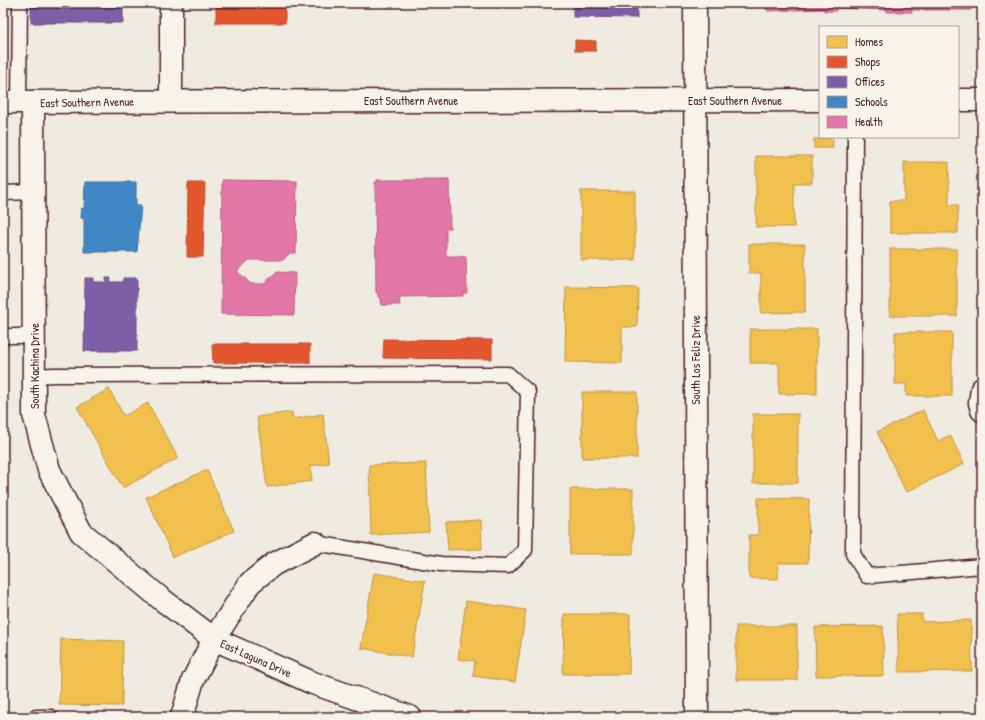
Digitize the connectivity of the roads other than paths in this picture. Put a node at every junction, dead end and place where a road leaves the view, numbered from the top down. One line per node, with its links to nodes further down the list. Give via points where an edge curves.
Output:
1 (20, 3): 9 (lane)
2 (171, 3): 4 (street)
3 (695, 3): 5 (street, South Los Feliz Drive)
4 (171, 100): 5 (street, East Southern Avenue); 9 (street, East Southern Avenue)
5 (695, 100): 6 (street, East Southern Avenue); 25 (street, South Los Feliz Drive)
6 (819, 100)
7 (959, 100): 8 (street)
8 (982, 100)
9 (18, 102): 11 (street, South Kachina Drive)
10 (854, 138): 19 (lane, via 853,554 868,576)
11 (34, 192): 12 (lane); 14 (street, South Kachina Drive)
12 (3, 193)
13 (3, 336): 14 (lane)
14 (34, 336): 15 (street, South Kachina Drive)
15 (34, 376): 18 (lane, via 508,374 528,392 525,550 508,566 441,564); 20 (street, South Kachina Drive, via 34,415 49,470 81,532)
16 (982, 389): 17 (street)
17 (982, 410)
18 (316, 543): 20 (street, East Laguna Drive, via 274,564 250,583)
19 (982, 566)
20 (214, 639): 23 (street, via 193,680); 24 (street, East Laguna Drive, via 313,683)
21 (36, 717): 22 (lane)
22 (51, 717)
23 (182, 717)
24 (410, 717)
25 (696, 717)

